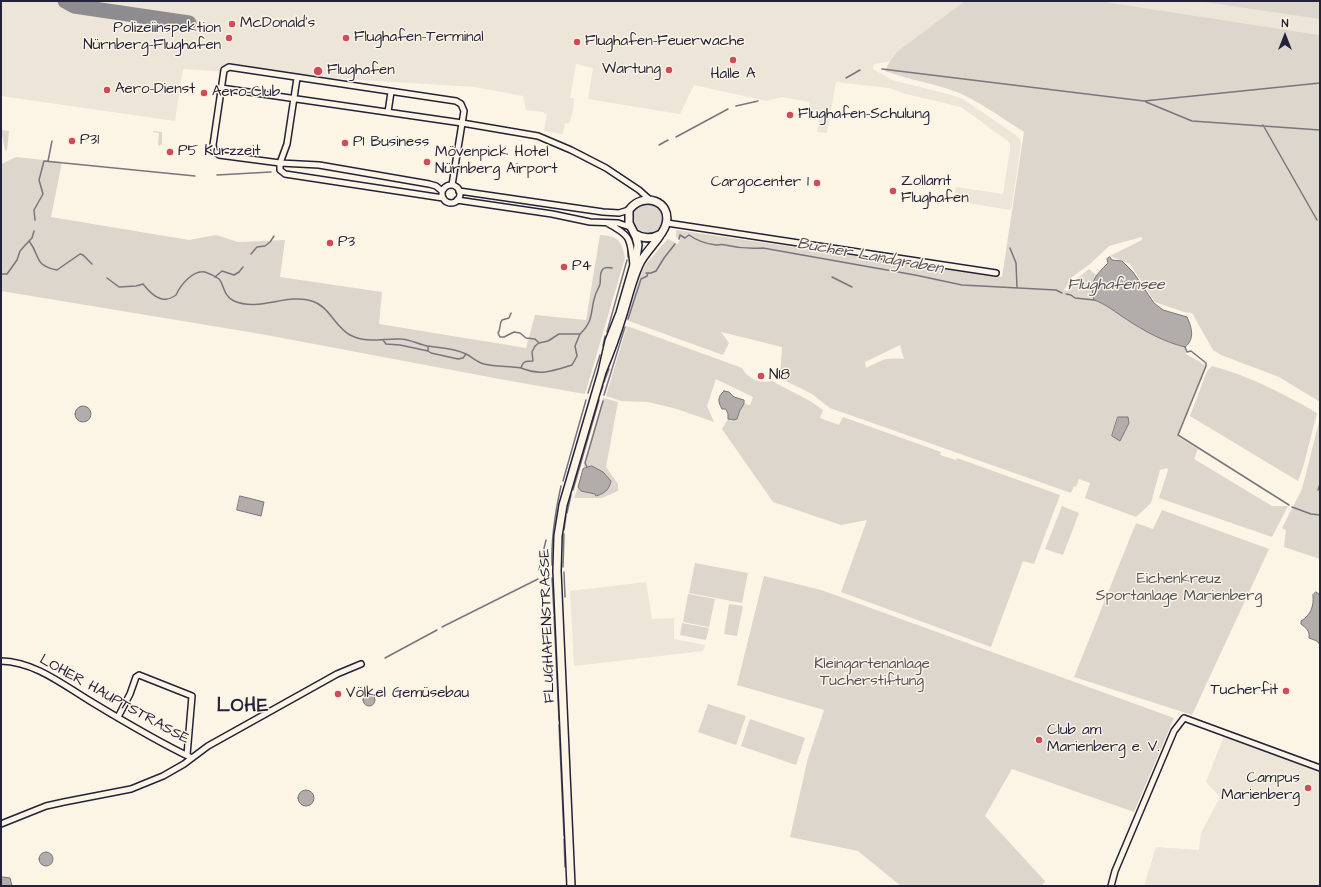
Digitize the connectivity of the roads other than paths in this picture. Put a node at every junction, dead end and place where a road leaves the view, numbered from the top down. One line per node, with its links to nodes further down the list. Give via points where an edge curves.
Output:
1 (297, 78): 2 (street, via 230,67 224,70); 3 (street); 4 (street)
2 (221, 88): 4 (street); 7 (street, via 214,150 224,156)
3 (391, 92): 5 (street); 6 (street, via 456,101 463,107)
4 (294, 98): 5 (street); 7 (street, via 287,144)
5 (388, 112): 6 (street)
6 (462, 123): 8 (street); 12 (street, via 538,136 606,168)
7 (280, 163): 10 (street, via 319,165 429,184); 11 (street, FLUGHAFENSTRASSE, via 280,170 285,174)
8 (452, 185): 9 (street); 10 (street)
9 (459, 190): 13 (street); 14 (street, via 604,212 619,213)
10 (442, 191): 11 (street)
11 (443, 198): 13 (street, FLUGHAFENSTRASSE, via 449,203)
12 (649, 199): 14 (main road, via 637,202); 16 (main road, via 658,202 664,208)
13 (458, 200): 15 (street, FLUGHAFENSTRASSE, via 590,222)
14 (630, 210): 17 (main road)
15 (604, 222): 17 (street, FLUGHAFENSTRASSE); 20 (street, FLUGHAFENSTRASSE, via 623,232 629,239)
16 (667, 223): 18 (main road, FLUGHAFENSTRASSE); 21 (street)
17 (630, 227): 19 (main road, FLUGHAFENSTRASSE)
18 (661, 233): 19 (main road, via 656,237 647,238); 22 (main road, FLUGHAFENSTRASSE, via 638,267)
19 (635, 234): 20 (main road, FLUGHAFENSTRASSE, via 638,249)
20 (633, 270): 22 (main road, FLUGHAFENSTRASSE, via 609,342)
21 (996, 273)
22 (602, 372): 30 (main road, FLUGHAFENSTRASSE, via 565,498 558,536)
23 (1, 661): 25 (street, LOHER HAUPTSTRASSE, via 16,662 39,670)
24 (361, 664): 27 (street, via 337,674 220,739)
25 (118, 717): 26 (street, LOHER HAUPTSTRASSE, via 160,743); 26 (street, via 136,677 139,676 192,696)
26 (186, 755): 27 (street, LOHER HAUPTSTRASSE)
27 (192, 758): 29 (street, via 163,776 142,785 50,805)
28 (1320, 768): 31 (street, via 1184,718 1174,731 1154,775)
29 (1, 824)
30 (571, 886)
31 (1111, 886)

